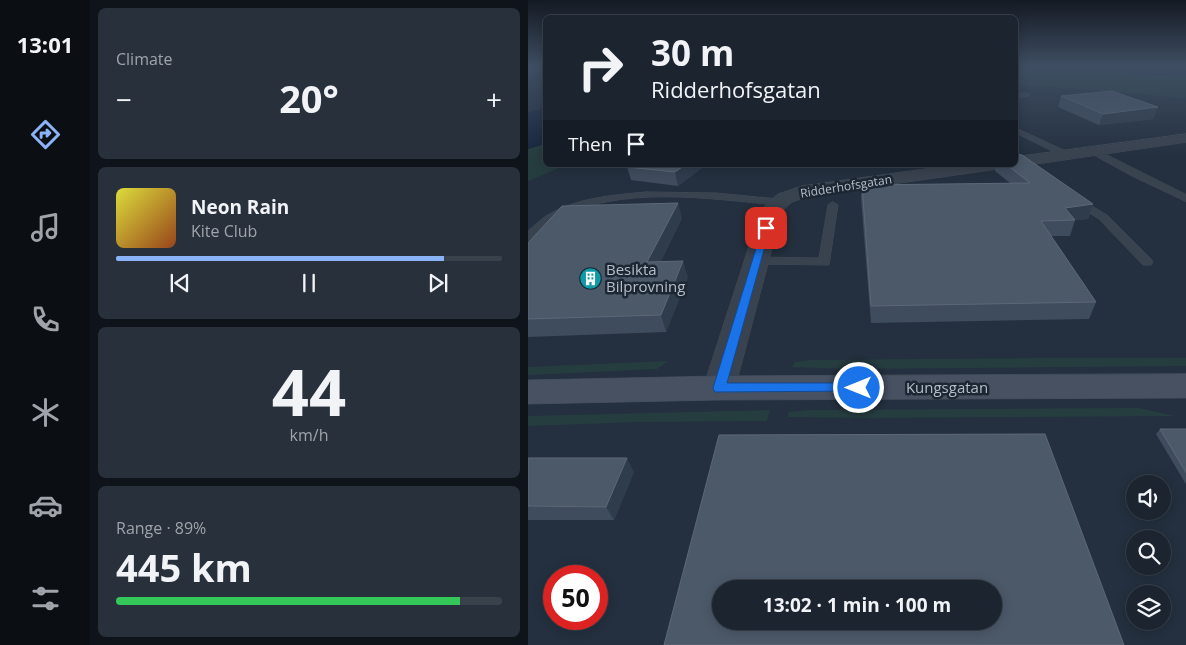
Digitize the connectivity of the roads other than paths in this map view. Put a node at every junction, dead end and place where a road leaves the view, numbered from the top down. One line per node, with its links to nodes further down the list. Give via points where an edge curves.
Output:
1 (1018, 131): 4 (lane)
2 (1186, 138): 3 (street)
3 (1093, 151): 4 (street); 9 (lane)
4 (1066, 154): 5 (street)
5 (1018, 161): 7 (lane)
6 (976, 167): 10 (street, Ridderhofsgatan, via 816,189)
7 (1036, 172)
8 (1066, 193): 14 (lane, via 1103,217)
9 (1186, 198)
10 (778, 202): 12 (lane, via 692,195 633,195 574,207 539,224); 13 (street, via 770,212)
11 (833, 205): 13 (lane, via 824,262)
12 (528, 237)
13 (756, 261): 16 (street)
14 (1147, 262)
15 (1186, 386): 16 (main road, Kungsgatan)
16 (720, 388): 17 (main road, Kungsgatan)
17 (528, 392)

